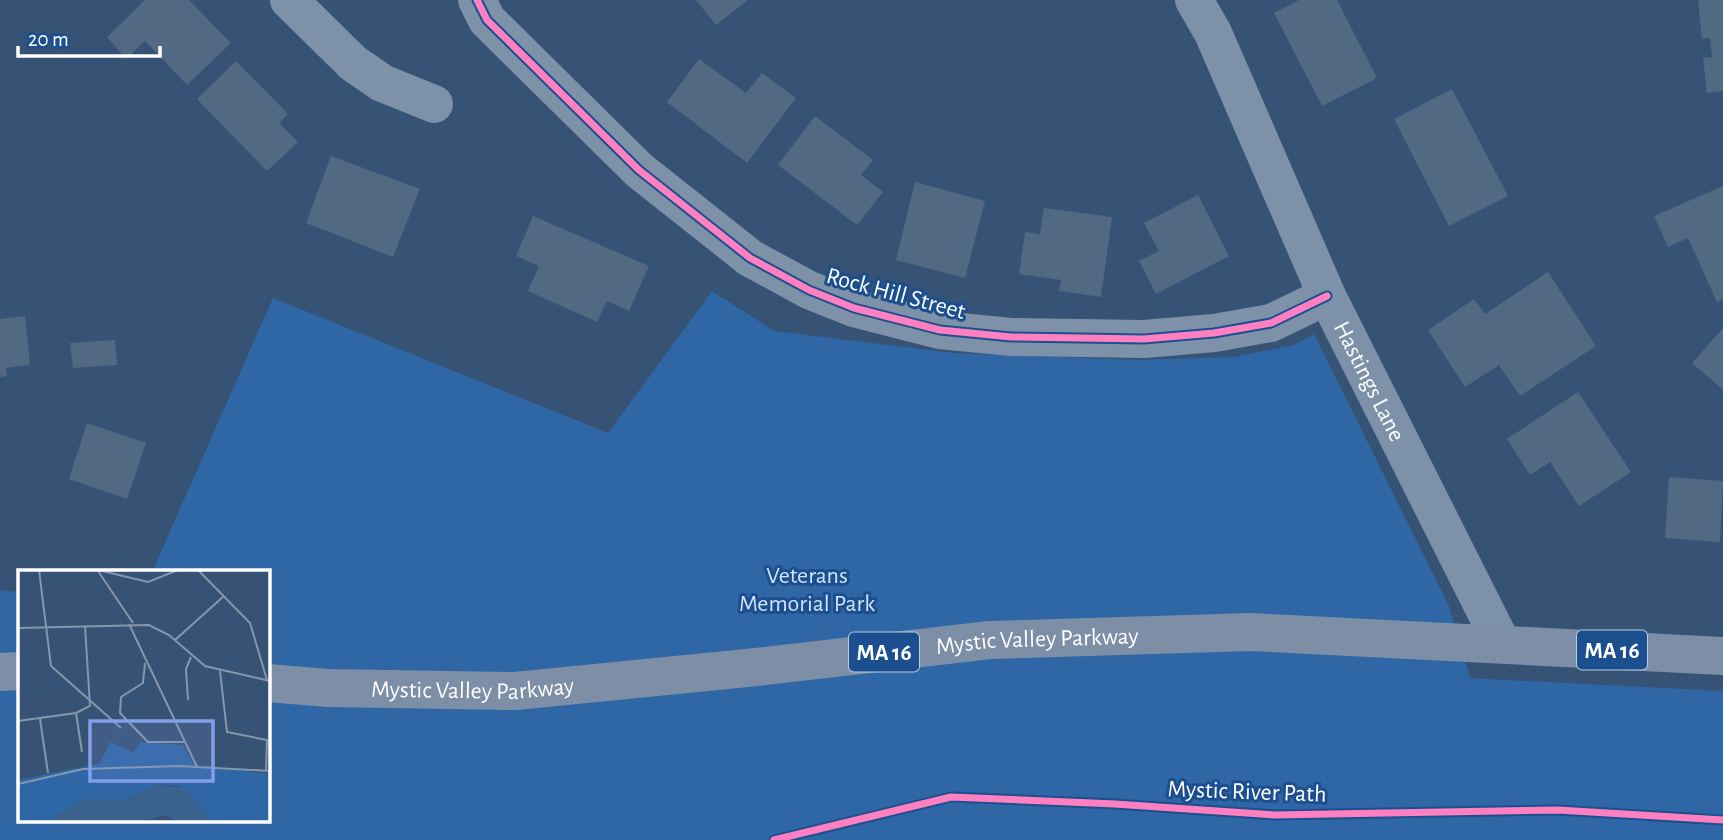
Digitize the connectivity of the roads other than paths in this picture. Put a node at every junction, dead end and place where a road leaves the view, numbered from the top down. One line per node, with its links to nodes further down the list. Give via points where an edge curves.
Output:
1 (289, 0): 4 (street, via 353,63 382,83)
2 (477, 0): 5 (street, Rock Hill Street, via 487,20 639,170 750,258 853,308 940,330 1011,337 1144,339 1271,323)
3 (1194, 0): 5 (street, Hastings Lane, via 1213,33)
4 (434, 104)
5 (1327, 296): 6 (street, Hastings Lane)
6 (1502, 644): 7 (main road, Mystic Valley Parkway / MA 16); 10 (main road, Mystic Valley Parkway / MA 16, via 1251,632 990,640 515,691)
7 (1723, 656)
8 (0, 671): 9 (main road)
9 (18, 671)
10 (270, 683)

